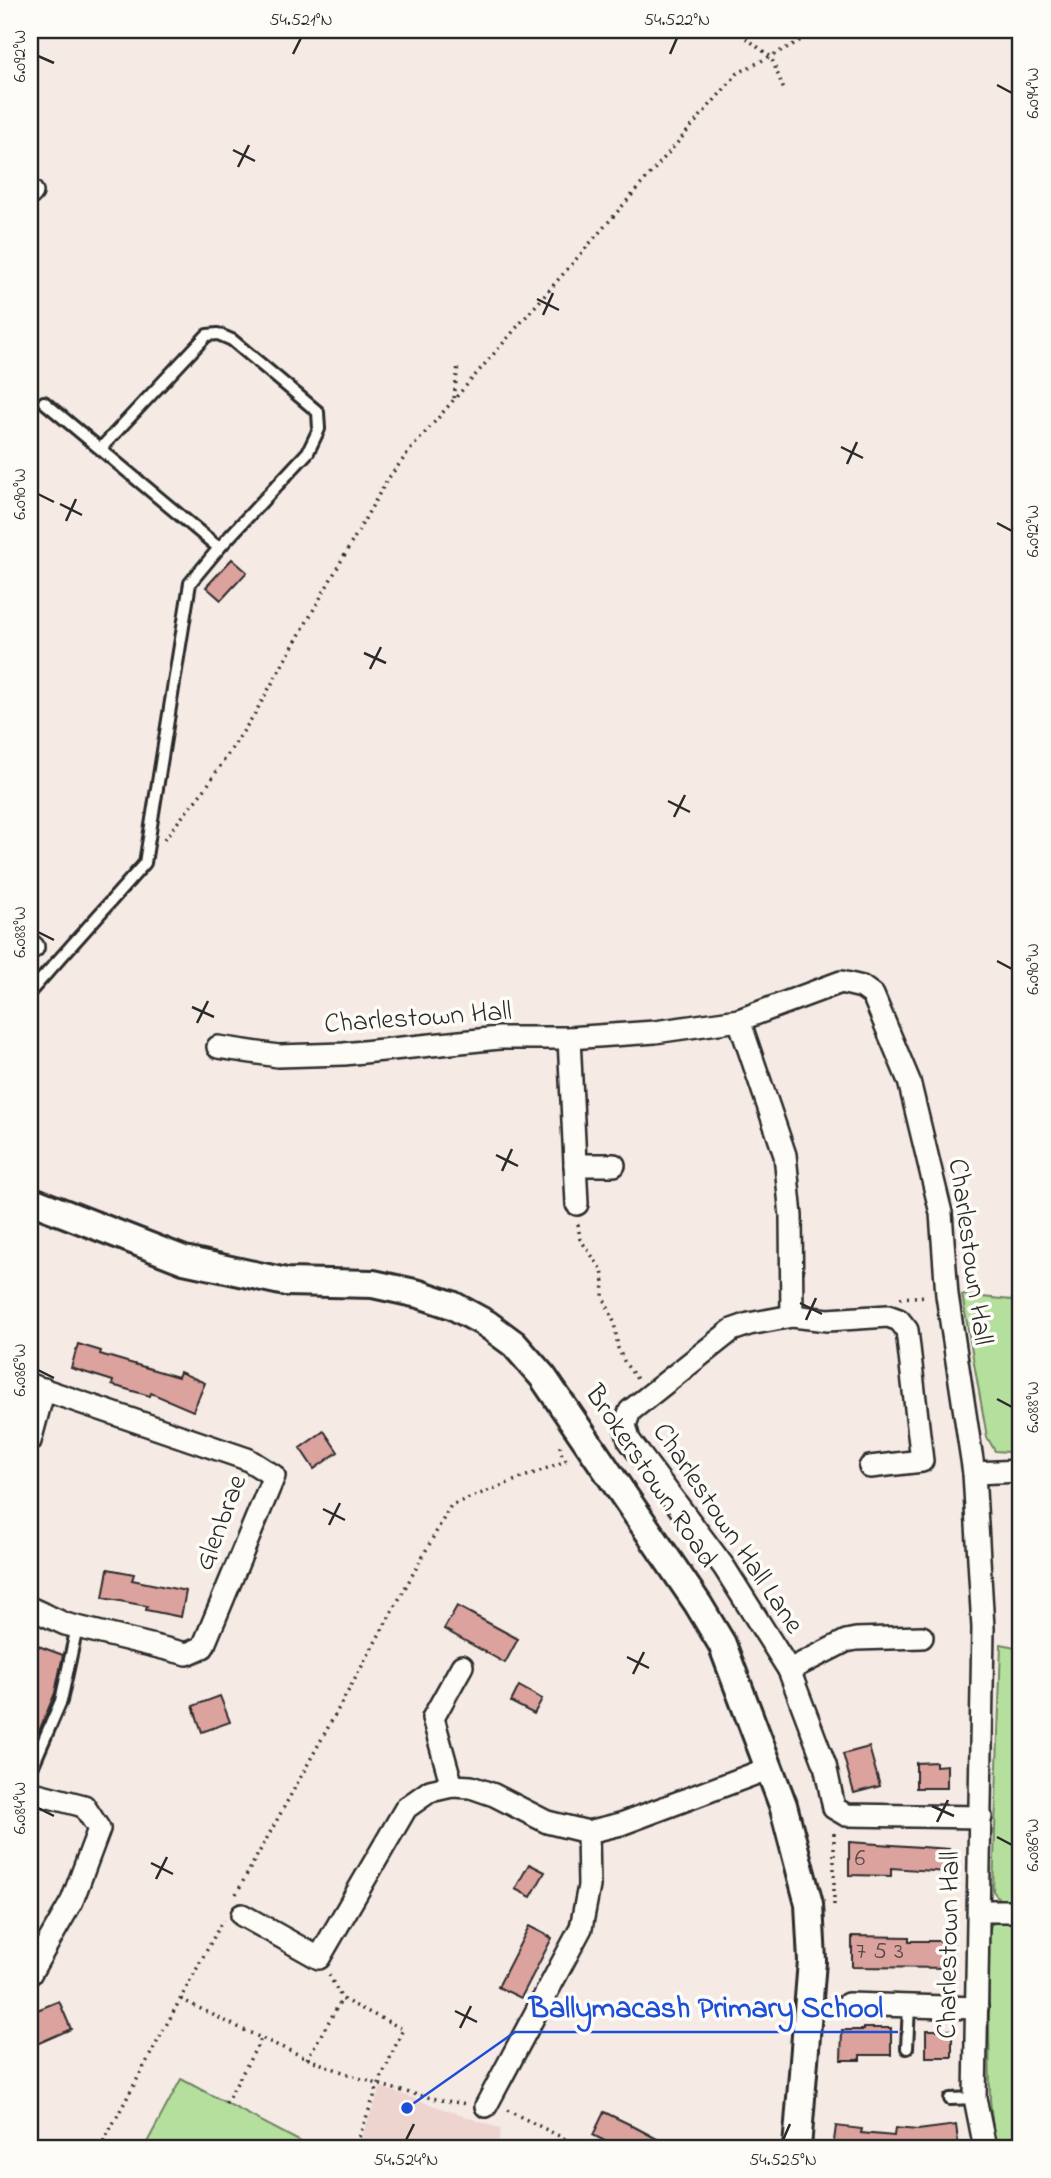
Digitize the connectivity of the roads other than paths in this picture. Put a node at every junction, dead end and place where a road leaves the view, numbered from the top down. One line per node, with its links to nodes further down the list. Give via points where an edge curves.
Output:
1 (44, 402): 2 (lane)
2 (101, 448): 3 (lane); 3 (lane, via 207,335 232,340 318,412 319,429 308,452)
3 (219, 548): 4 (lane, via 190,583 145,863)
4 (30, 992)
5 (739, 1020): 6 (street, Charlestown Hall); 12 (street, via 785,1155); 17 (street, Charlestown Hall, via 841,982 873,995 909,1081 941,1213 947,1295)
6 (569, 1038): 7 (street, Charlestown Hall, via 499,1038 318,1055 278,1056); 8 (street)
7 (218, 1047)
8 (575, 1165): 9 (street); 11 (street)
9 (614, 1165)
10 (30, 1200): 23 (street, Brokerstown Road, via 184,1260 286,1282 373,1283 419,1294 452,1305 514,1344 543,1377 723,1644)
11 (577, 1204)
12 (792, 1316): 15 (street, Charlestown Hall Lane, via 828,1320 888,1316 899,1320 907,1331 922,1461); 22 (street, Charlestown Hall Lane, via 732,1330 629,1411 625,1425 629,1440 724,1567)
13 (37, 1387): 14 (street, Glenbrae); 19 (street, Glenbrae, via 247,1459 274,1476 203,1647 187,1654)
14 (30, 1441)
15 (870, 1467)
16 (1021, 1471): 17 (street)
17 (974, 1473): 27 (street, Charlestown Hall, via 984,1628)
18 (30, 1608): 19 (street, Glenbrae)
19 (76, 1626): 24 (lane, via 61,1700)
20 (922, 1637): 22 (street, Charlestown Hall Lane, via 846,1641)
21 (462, 1666): 25 (street, via 433,1718)
22 (789, 1670): 27 (street, Charlestown Hall Lane, via 825,1765 834,1808 846,1815)
23 (770, 1768): 28 (street); 40 (street, Brokerstown Road, via 809,1904 812,1961)
24 (30, 1772)
25 (452, 1786): 28 (street, via 471,1787 547,1822); 29 (street, via 430,1791 406,1808 319,1958)
26 (30, 1792): 32 (street, via 84,1806 99,1829 72,1901)
27 (981, 1818): 30 (street, Charlestown Hall)
28 (588, 1832): 39 (street, via 589,1886 580,1928)
29 (233, 1910)
30 (979, 1911): 31 (street); 35 (street, Charlestown Hall)
31 (1021, 1911)
32 (30, 1974)
33 (848, 2004): 34 (street)
34 (909, 2006): 35 (street); 36 (lane)
35 (977, 2008): 37 (street, Charlestown Hall)
36 (907, 2048)
37 (975, 2098): 38 (lane); 41 (street, Charlestown Hall)
38 (950, 2099)
39 (486, 2106)
40 (797, 2148)
41 (985, 2148)

